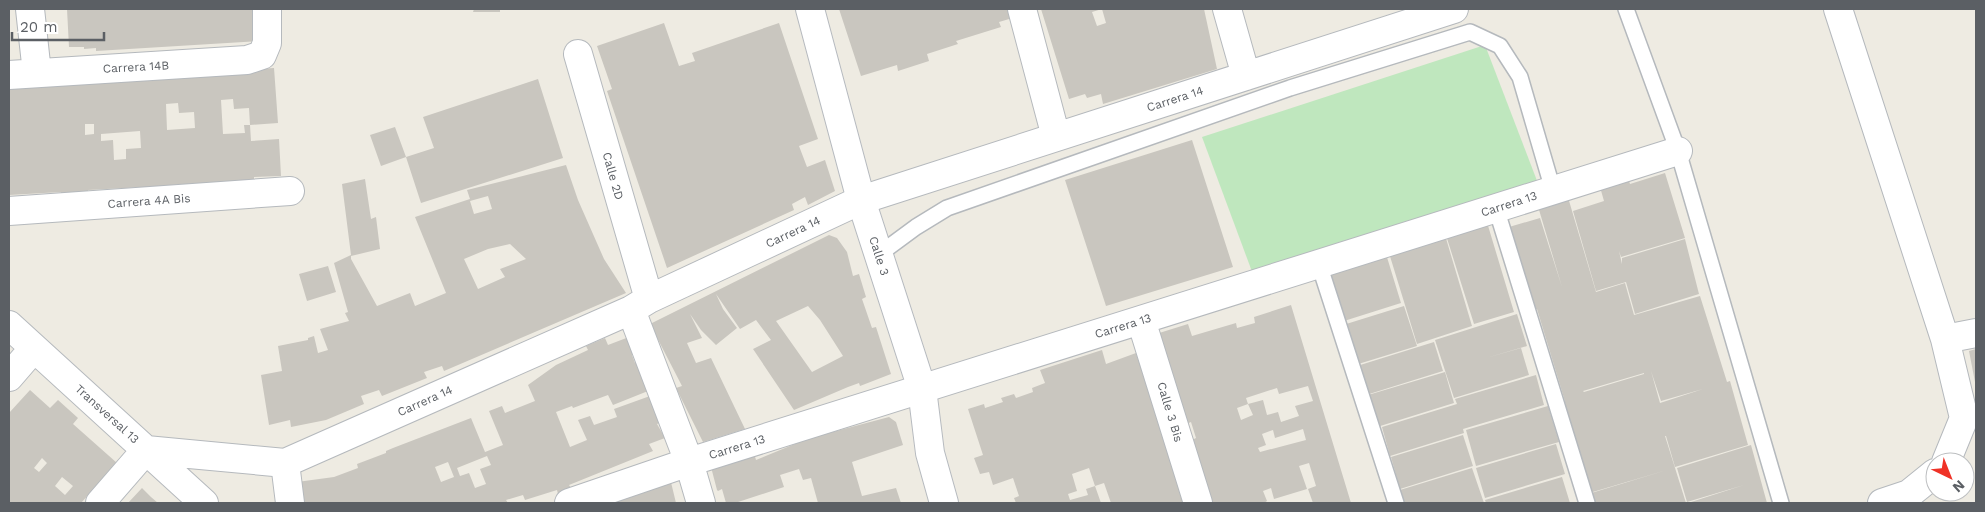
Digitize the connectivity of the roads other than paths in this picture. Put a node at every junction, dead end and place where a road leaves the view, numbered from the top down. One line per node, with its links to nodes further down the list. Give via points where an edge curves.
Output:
1 (30, 9): 11 (street)
2 (267, 9): 11 (street, Carrera 14B, via 267,43 262,55 247,60)
3 (810, 9): 18 (street, Calle 3)
4 (1022, 9): 14 (street)
5 (1227, 9): 13 (street)
6 (1454, 9): 9 (street, Carrera 14)
7 (1626, 9): 15 (lane)
8 (1838, 9): 27 (street)
9 (1425, 13): 13 (street, Carrera 14)
10 (578, 54): 23 (street, Calle 2D)
11 (38, 73): 12 (street, Carrera 14B)
12 (9, 75)
13 (1246, 76): 14 (street, Carrera 14)
14 (1056, 137): 18 (street, Carrera 14)
15 (1678, 151): 17 (street, Carrera 13); 45 (lane)
16 (290, 190): 20 (street, Carrera 4A Bis)
17 (1553, 190): 19 (street, Carrera 13); 21 (lane, via 1520,77 1500,46 1470,32 1290,88 947,208)
18 (861, 200): 21 (street, Calle 3); 23 (street, Carrera 14)
19 (1496, 208): 22 (street, Carrera 13); 44 (lane)
20 (9, 211)
21 (878, 255): 30 (street, Calle 3)
22 (1318, 264): 24 (street, Carrera 13); 43 (lane)
23 (640, 304): 33 (street, Calle 2D); 34 (street, Carrera 14)
24 (1141, 320): 30 (street, Carrera 13); 42 (street, Calle 3 Bis)
25 (9, 326): 28 (street, Transversal 13)
26 (1976, 333): 27 (street)
27 (1945, 340): 32 (street, via 1964,418)
28 (34, 348): 29 (street); 31 (street, Transversal 13)
29 (9, 377)
30 (922, 389): 33 (street, Carrera 13); 41 (street, Calle 3, via 930,453)
31 (146, 450): 34 (street, Carrera 14); 36 (street); 37 (street, Transversal 13)
32 (1950, 452)
33 (689, 462): 39 (street, Carrera 13); 40 (street, Calle 2D)
34 (285, 463): 38 (street)
35 (1925, 481): 46 (street, via 1909,494)
36 (100, 503)
37 (204, 503)
38 (290, 503)
39 (569, 503)
40 (701, 503)
41 (944, 503)
42 (1198, 503)
43 (1396, 503)
44 (1587, 503)
45 (1781, 503)
46 (1882, 503)

